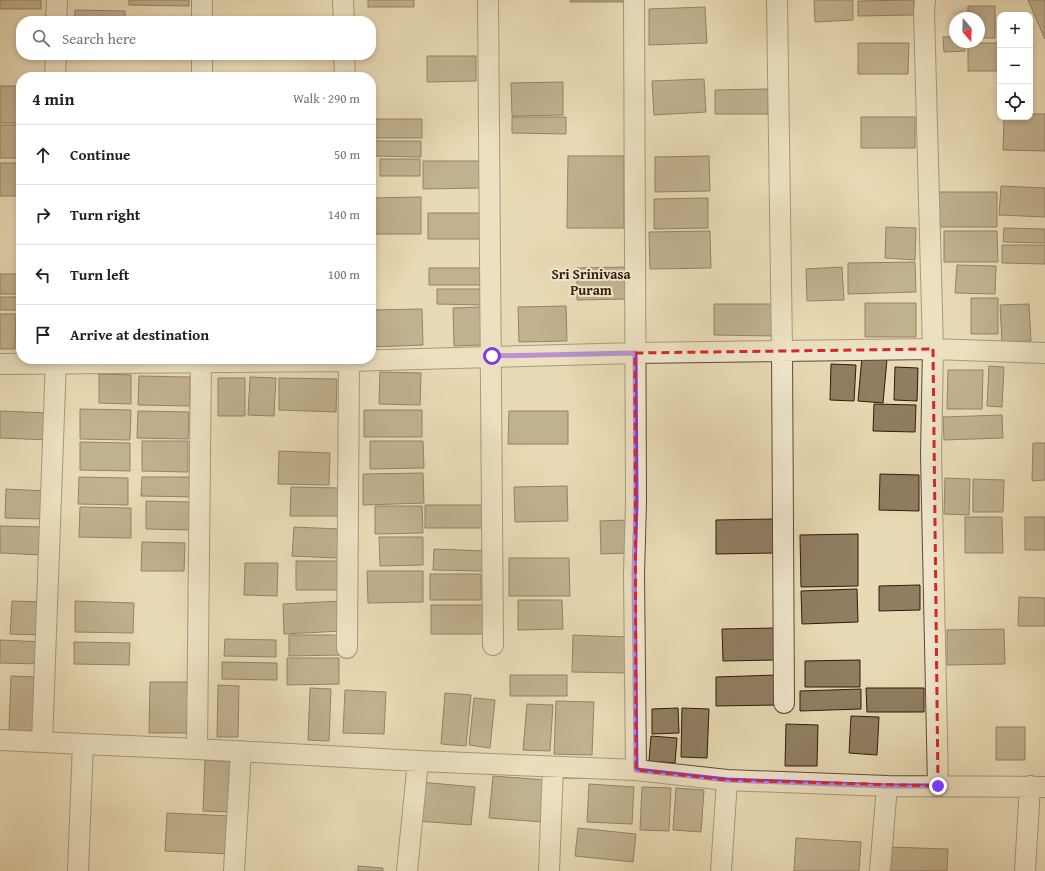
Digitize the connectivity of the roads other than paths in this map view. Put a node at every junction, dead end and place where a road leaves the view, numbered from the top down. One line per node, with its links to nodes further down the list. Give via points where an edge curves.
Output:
1 (57, 0): 8 (street)
2 (202, 0): 9 (street)
3 (343, 0): 10 (street)
4 (488, 0): 21 (street)
5 (634, 0): 19 (street)
6 (777, 0): 18 (street)
7 (925, 0): 17 (street)
8 (56, 16)
9 (202, 16)
10 (344, 16)
11 (56, 60): 14 (street)
12 (202, 60): 15 (street)
13 (344, 60): 16 (street)
14 (55, 72)
15 (202, 72)
16 (344, 72)
17 (932, 349): 18 (street); 20 (street); 41 (street, via 931,454)
18 (782, 351): 19 (street); 30 (street)
19 (635, 353): 21 (street); 38 (street)
20 (1045, 353)
21 (492, 356): 22 (street); 28 (street)
22 (376, 359)
23 (16, 363): 24 (street)
24 (0, 364)
25 (56, 364): 32 (street)
26 (201, 364): 34 (street)
27 (349, 364): 29 (street)
28 (493, 645)
29 (347, 648)
30 (784, 703)
31 (0, 740): 32 (street)
32 (42, 742): 33 (street)
33 (82, 744): 34 (street); 43 (street)
34 (197, 749): 35 (street)
35 (241, 751): 36 (street); 44 (street)
36 (418, 761): 37 (street); 45 (street)
37 (553, 767): 38 (street); 46 (street)
38 (636, 770): 39 (street)
39 (727, 780): 40 (street); 47 (street)
40 (887, 786): 41 (street); 48 (street)
41 (938, 786): 42 (street)
42 (1037, 786): 49 (street)
43 (78, 871)
44 (234, 871)
45 (407, 871)
46 (549, 871)
47 (721, 871)
48 (880, 871)
49 (1025, 871)

